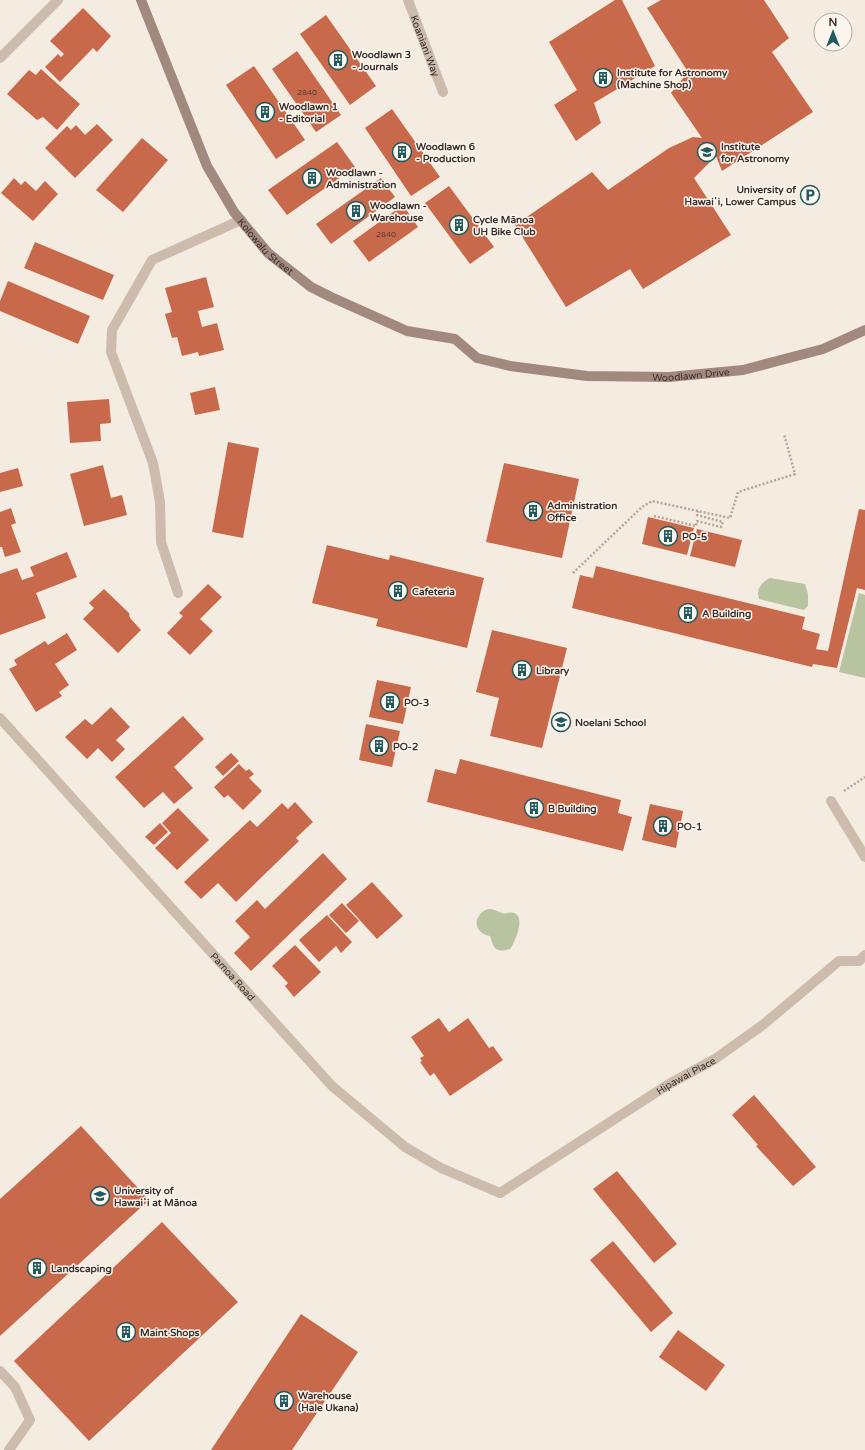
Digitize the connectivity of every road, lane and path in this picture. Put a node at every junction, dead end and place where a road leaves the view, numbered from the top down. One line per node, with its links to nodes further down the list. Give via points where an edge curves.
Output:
1 (58, 0): 4 (street)
2 (141, 0): 6 (street, Kolowalu Street, via 207,166)
3 (408, 0): 5 (street, Koaniani Way)
4 (0, 58)
5 (443, 92)
6 (241, 220): 8 (street, Kolowalu Street, via 268,253 311,287 407,331 455,339 477,358); 13 (street, via 152,260 112,330 112,352 153,463 160,502 161,542)
7 (865, 330): 8 (street, Woodlawn Drive, via 823,349 743,370 669,377 594,376)
8 (510, 366)
9 (784, 434): 10 (path, via 795,474 738,492 730,518)
10 (698, 511): 11 (path, via 697,515 723,522 721,528 697,521 696,526); 12 (path, via 652,501 642,507)
11 (654, 516)
12 (573, 573)
13 (178, 593)
14 (0, 718): 19 (street, Pamoa Road, via 332,1086 405,1147 441,1168)
15 (865, 777): 16 (path)
16 (831, 801): 17 (street)
17 (865, 857)
18 (865, 955): 19 (street, Hipawai Place, via 859,961 839,961 764,1024 715,1059 669,1084)
19 (500, 1193)
20 (0, 1371): 21 (street, via 15,1387 30,1420)
21 (9, 1450)

